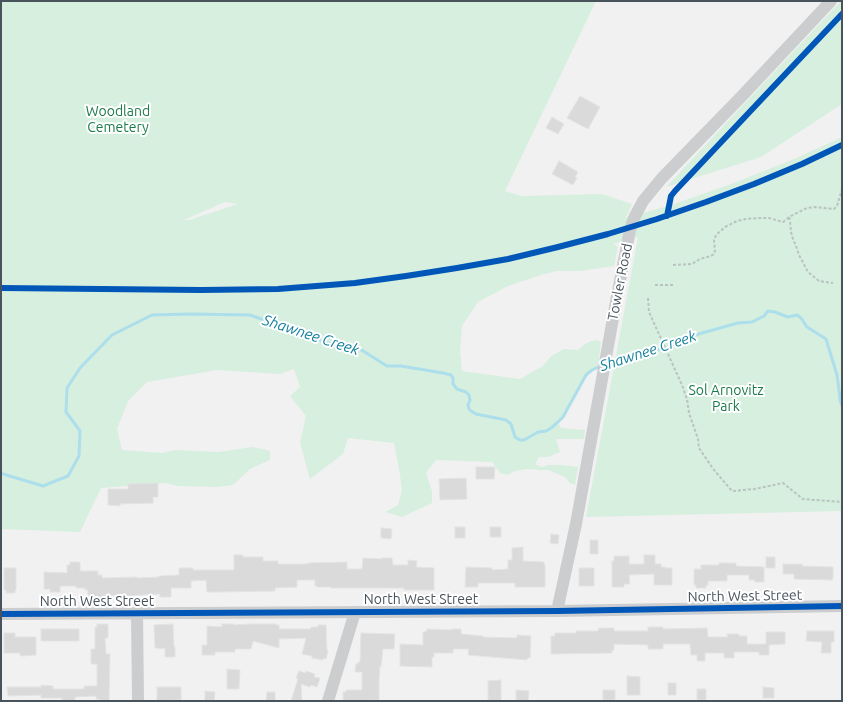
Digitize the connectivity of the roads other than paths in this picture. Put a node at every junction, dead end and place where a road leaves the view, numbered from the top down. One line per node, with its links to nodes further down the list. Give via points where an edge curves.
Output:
1 (831, 1): 3 (street, Towler Road, via 674,165 643,201 634,218 618,288 576,524)
2 (842, 606): 3 (street, North West Street)
3 (557, 610): 4 (street, North West Street)
4 (355, 612): 5 (street, North West Street); 8 (street)
5 (137, 613): 6 (street, North West Street); 7 (street)
6 (1, 614)
7 (138, 701)
8 (328, 701)

